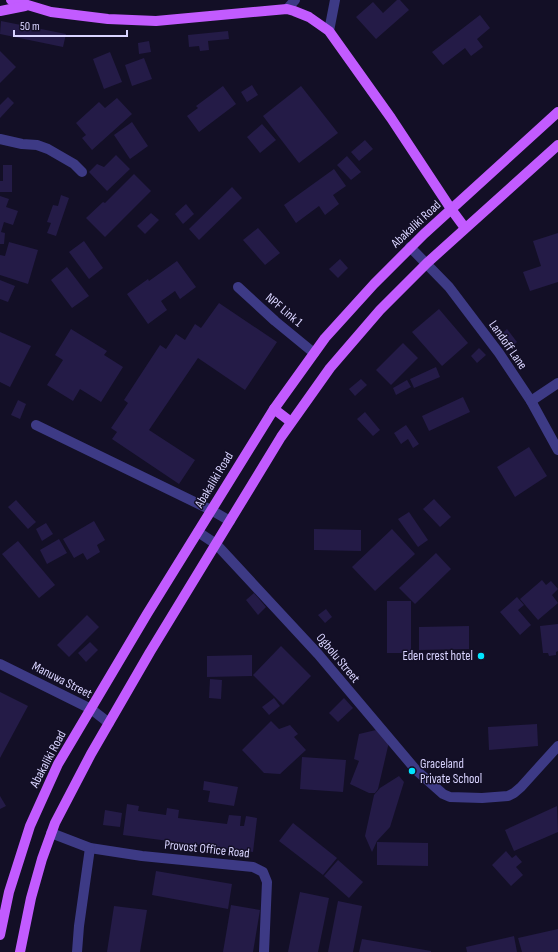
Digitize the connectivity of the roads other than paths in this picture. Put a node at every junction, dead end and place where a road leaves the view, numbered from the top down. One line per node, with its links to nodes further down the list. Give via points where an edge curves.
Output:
1 (11, 0): 4 (main road)
2 (295, 0): 5 (street)
3 (335, 0): 7 (street)
4 (26, 5): 5 (main road, via 51,12 108,19 156,21); 6 (main road)
5 (287, 9): 7 (main road, via 309,17)
6 (0, 11)
7 (329, 30): 12 (main road)
8 (558, 112): 12 (main road, Abakaliki Road)
9 (0, 140): 11 (street, via 48,149 74,164)
10 (558, 144): 13 (main road)
11 (82, 172)
12 (451, 209): 13 (main road); 14 (main road, Abakaliki Road)
13 (465, 228): 15 (main road)
14 (410, 247): 15 (street, Landoff Lane); 17 (main road, Abakaliki Road, via 351,309)
15 (427, 263): 19 (street, Landoff Lane, via 449,287); 21 (main road, via 349,345)
16 (238, 287): 17 (street, NPF Link 1)
17 (314, 353): 20 (main road, Abakaliki Road)
18 (558, 383): 19 (street)
19 (531, 401): 23 (street, Landoff Lane)
20 (274, 409): 21 (main road); 24 (main road, Abakaliki Road)
21 (291, 422): 25 (main road)
22 (36, 425): 24 (street)
23 (558, 450)
24 (211, 510): 25 (street); 26 (main road, Abakaliki Road)
25 (230, 521): 27 (main road)
26 (198, 532): 27 (street, Ogbolu Street); 29 (main road, Abakaliki Road)
27 (216, 544): 30 (main road); 31 (street, Ogbolu Street, via 318,654 416,770 443,794 450,797 482,798 508,796 521,787)
28 (0, 664): 29 (street, Manuwa Street)
29 (90, 709): 30 (street, Manuwa Street); 34 (main road, Abakaliki Road, via 58,764 30,826 9,892)
30 (109, 723): 32 (main road, via 75,783)
31 (558, 746)
32 (51, 833): 33 (street, Provost Office Road); 35 (main road, via 30,898)
33 (90, 848): 36 (street); 37 (street, Provost Office Road, via 253,867 263,872 267,882)
34 (0, 934)
35 (20, 952)
36 (77, 952)
37 (264, 952)

